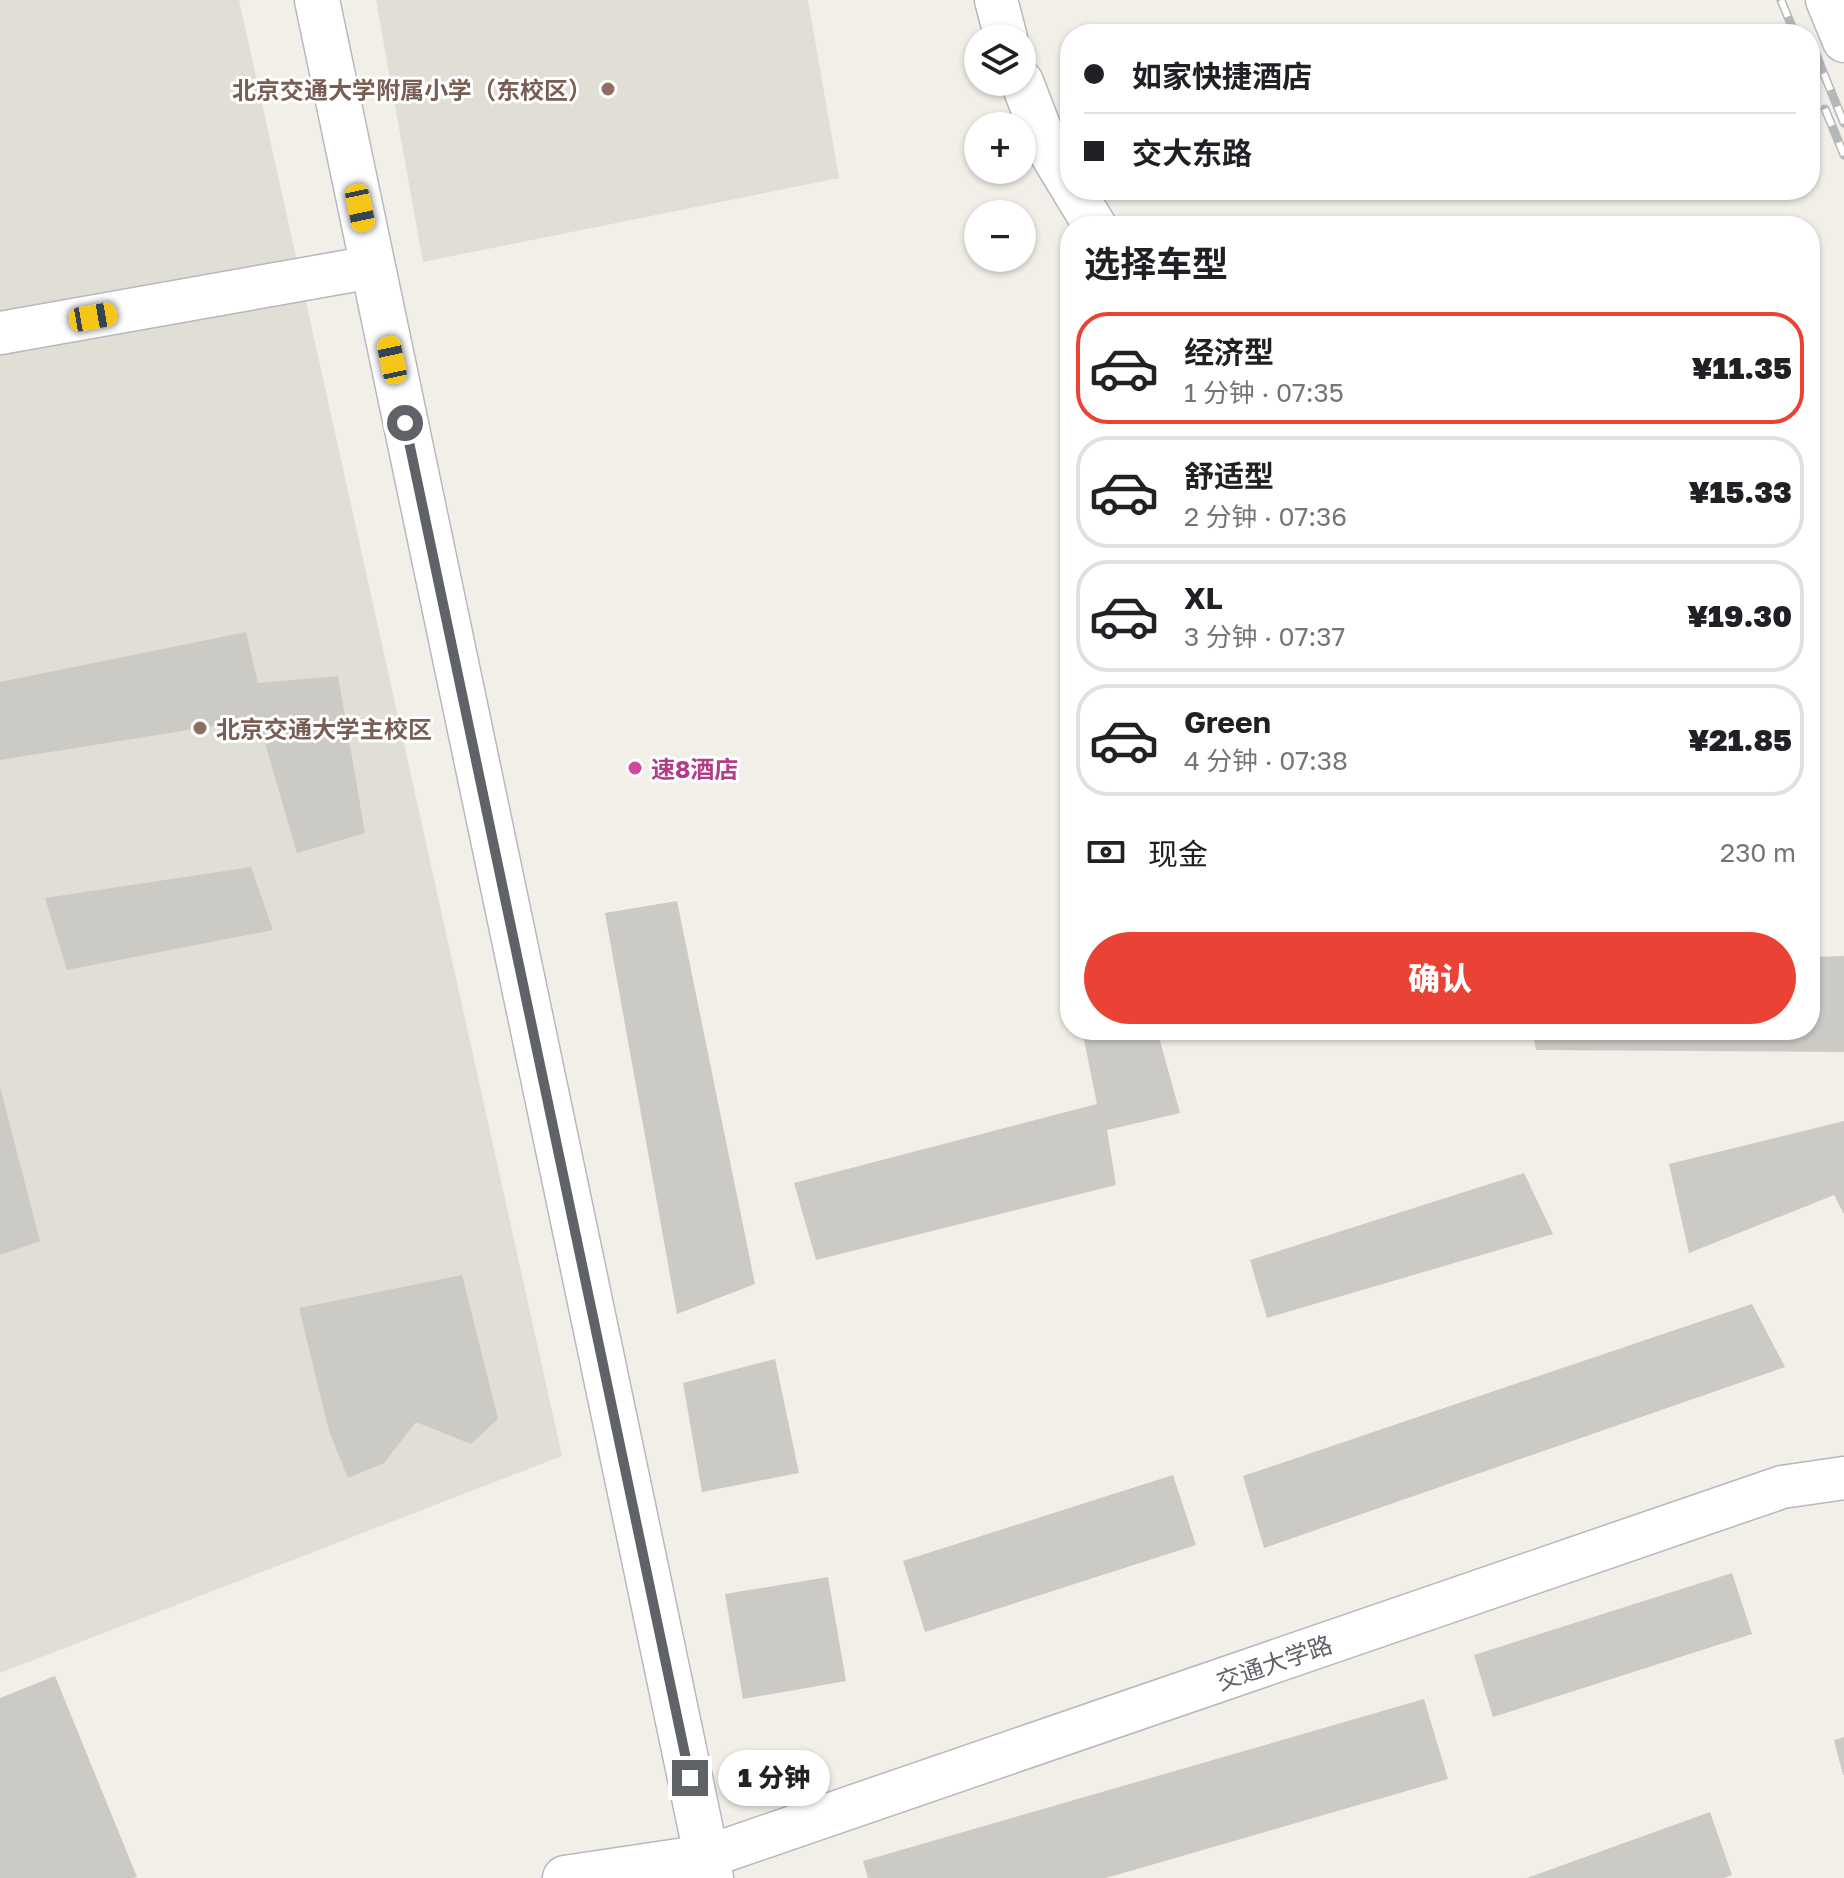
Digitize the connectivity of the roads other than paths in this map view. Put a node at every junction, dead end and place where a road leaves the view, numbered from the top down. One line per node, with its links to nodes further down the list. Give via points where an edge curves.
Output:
1 (317, 0): 8 (street)
2 (996, 0): 4 (street)
3 (1827, 0): 5 (street)
4 (1002, 24)
5 (1844, 41)
6 (1027, 96): 7 (street)
7 (1060, 168)
8 (372, 267): 9 (street); 11 (street)
9 (0, 333)
10 (1844, 1478): 11 (street, 交通大学路, via 1782,1487)
11 (696, 1871): 12 (street, 交通大学路)
12 (565, 1878)

